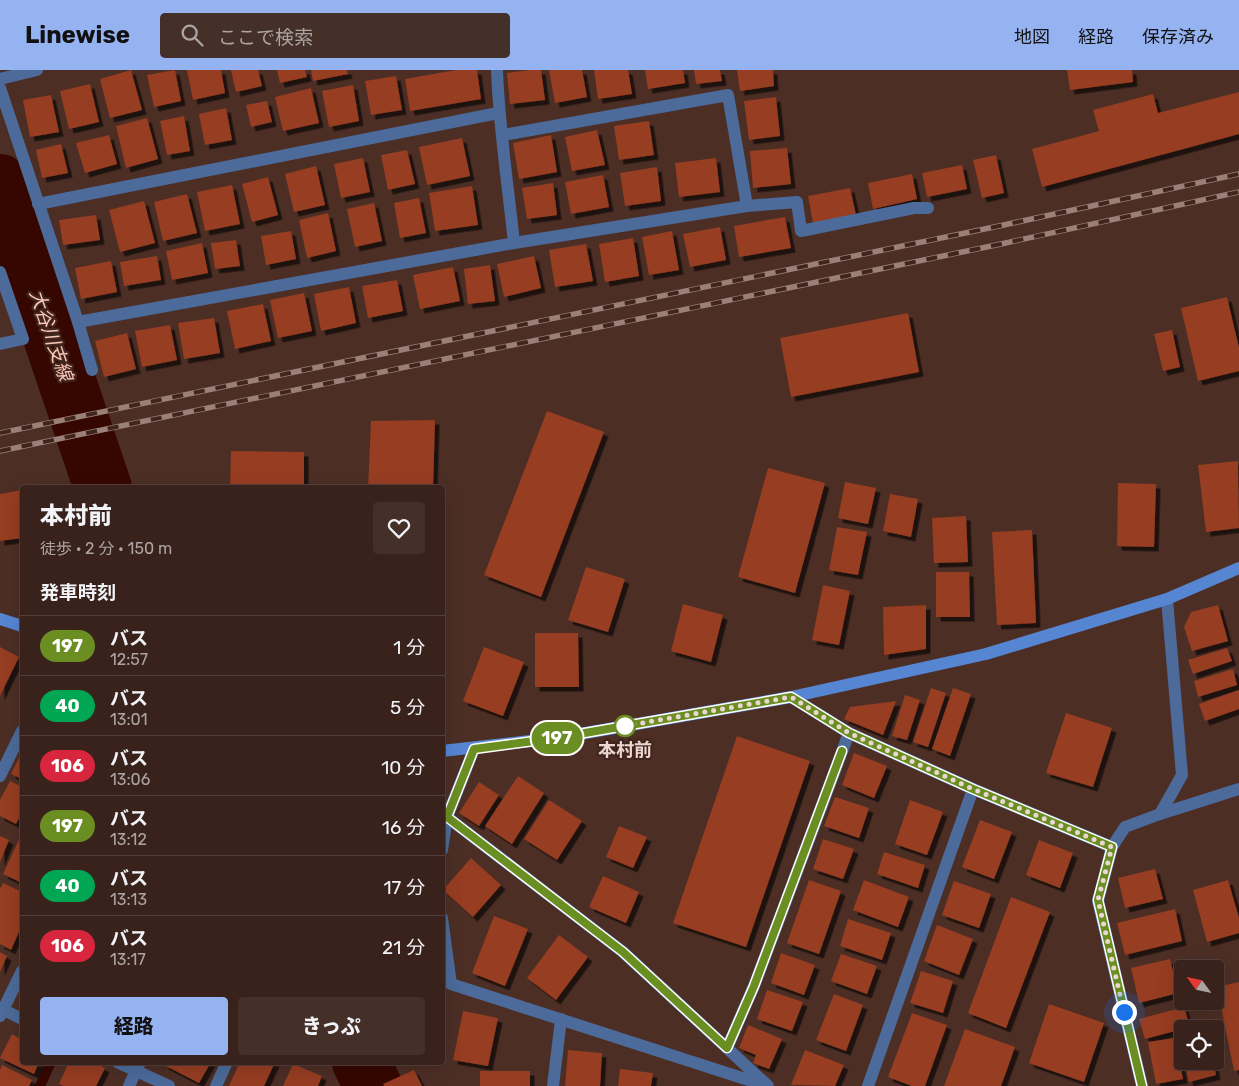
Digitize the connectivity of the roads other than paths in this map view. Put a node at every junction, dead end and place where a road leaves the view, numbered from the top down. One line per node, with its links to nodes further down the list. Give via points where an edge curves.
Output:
1 (37, 70): 3 (street)
2 (497, 70): 5 (street)
3 (0, 79)
4 (0, 88): 7 (street)
5 (498, 113): 6 (street); 7 (street)
6 (503, 135): 8 (street, via 728,95); 10 (street)
7 (38, 204): 12 (street)
8 (746, 206): 9 (street, via 797,202 801,231); 10 (street)
9 (928, 208)
10 (514, 243): 12 (street)
11 (0, 272): 13 (street, via 22,339)
12 (78, 322): 14 (street)
13 (0, 344)
14 (92, 370)
15 (1239, 568): 16 (street)
16 (1167, 598): 21 (street, via 986,654); 29 (street, via 1182,775)
17 (0, 614): 19 (street)
18 (0, 619): 20 (street)
19 (20, 624)
20 (20, 624)
21 (791, 697): 22 (street); 24 (street)
22 (849, 733): 28 (street); 38 (street, via 754,986)
23 (20, 735): 26 (street)
24 (474, 749): 25 (street); 30 (street)
25 (445, 751)
26 (0, 776)
27 (1239, 788): 29 (street)
28 (973, 789): 32 (street); 46 (street)
29 (1160, 814): 32 (street, via 1125,827)
30 (447, 817): 31 (street); 38 (street, via 623,952)
31 (445, 830)
32 (1112, 847): 47 (street, via 1098,900)
33 (445, 940): 37 (street, via 451,984)
34 (20, 974): 35 (street)
35 (1, 1011): 36 (street)
36 (20, 1018)
37 (561, 1019): 44 (street); 45 (street)
38 (727, 1048): 45 (street)
39 (226, 1065): 43 (street)
40 (138, 1067): 41 (street); 42 (street)
41 (129, 1086)
42 (169, 1086)
43 (216, 1086)
44 (553, 1086)
45 (767, 1086)
46 (868, 1086)
47 (1142, 1086)

